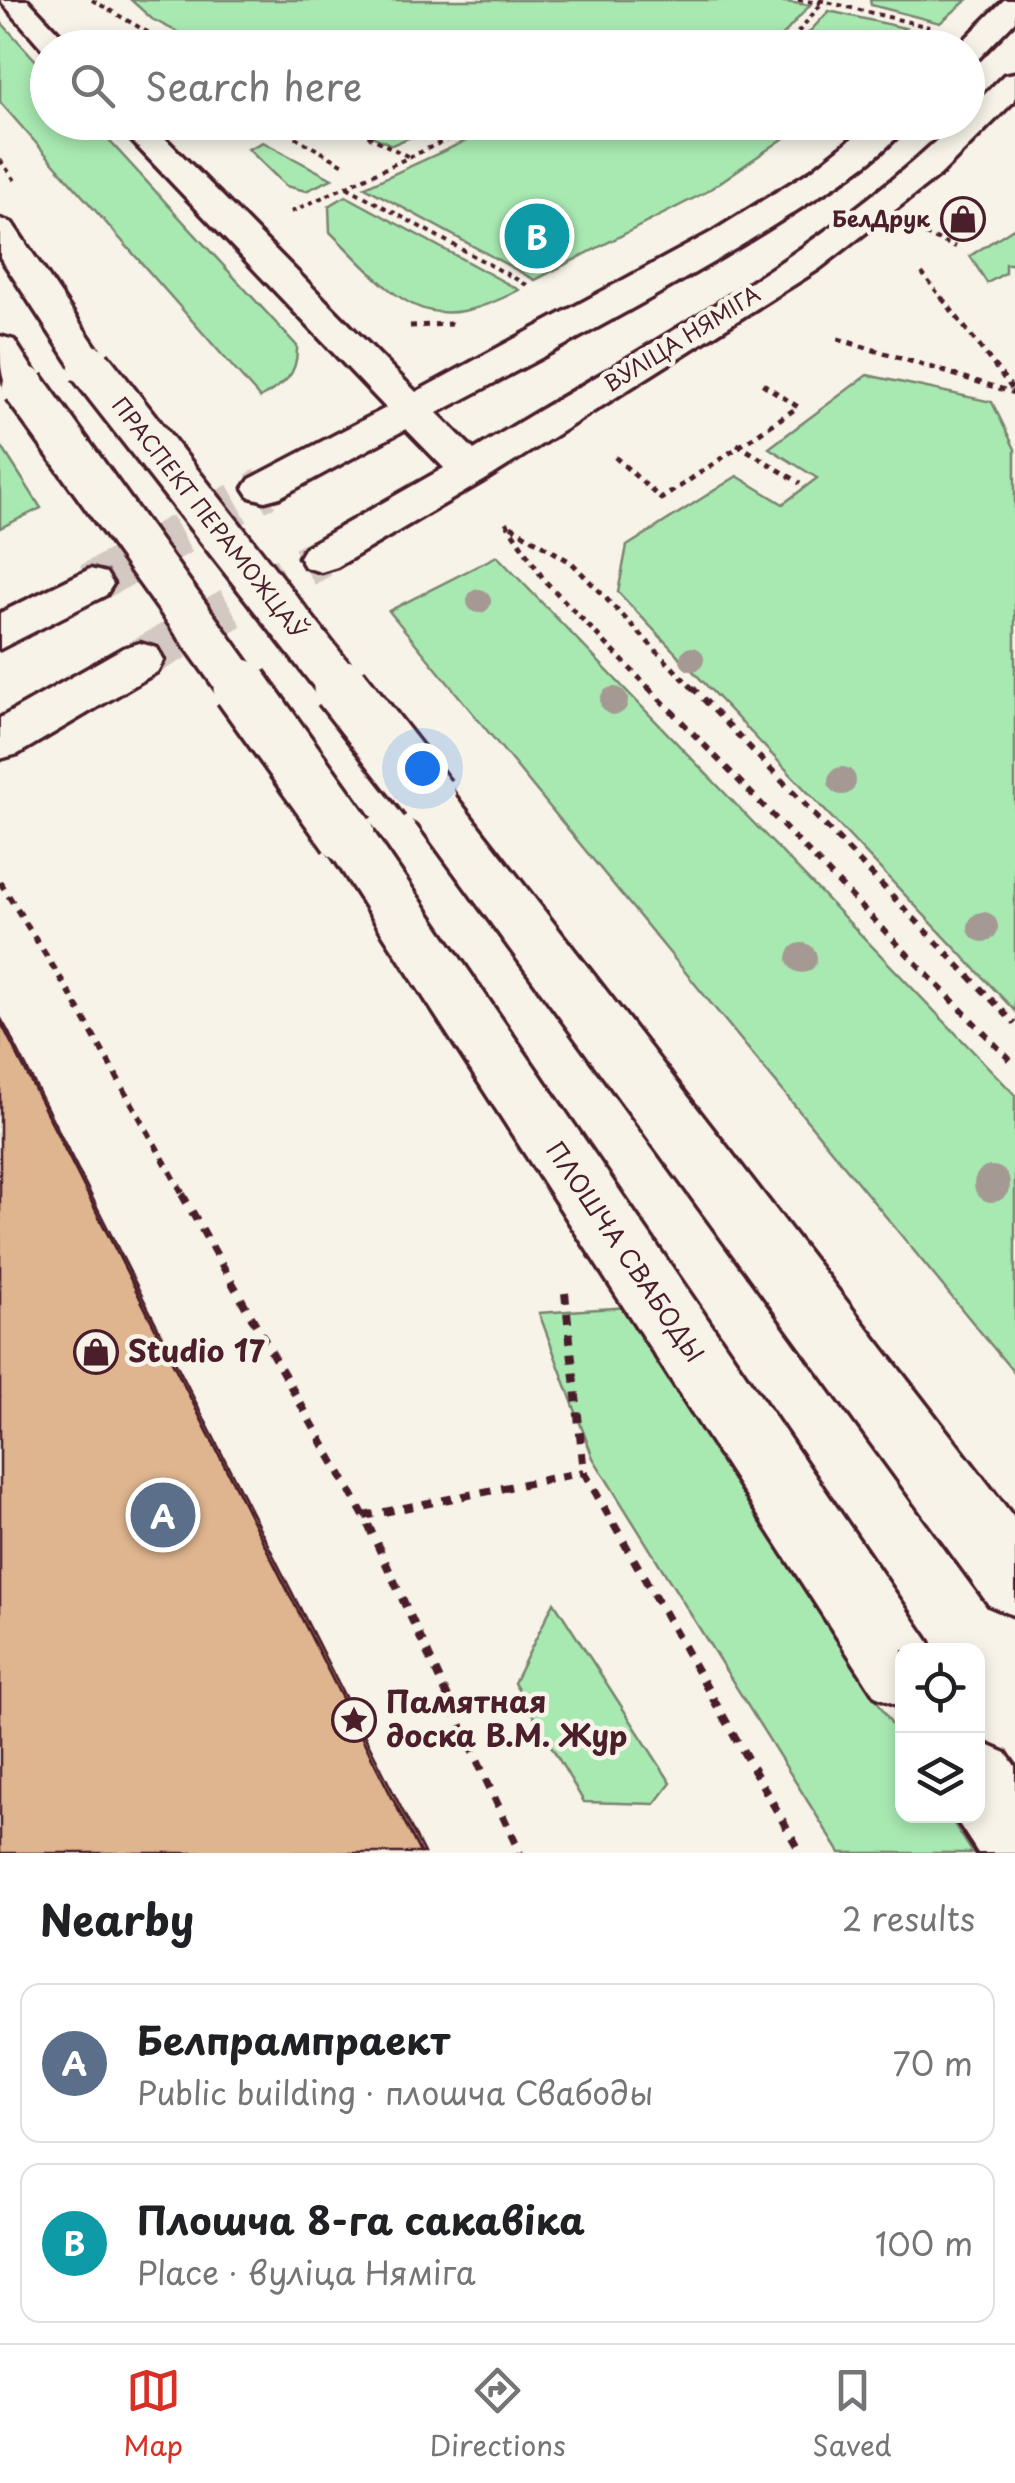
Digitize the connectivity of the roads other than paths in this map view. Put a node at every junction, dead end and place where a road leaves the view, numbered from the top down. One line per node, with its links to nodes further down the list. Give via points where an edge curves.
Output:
1 (12, 0): 3 (main road)
2 (1015, 5): 4 (main road)
3 (41, 30)
4 (985, 35)
5 (1015, 82): 6 (main road, ВУЛІЦА НЯМІГА)
6 (985, 112)
7 (147, 140): 12 (main road)
8 (874, 140): 12 (main road, via 775,210 650,284)
9 (956, 140): 13 (main road, ВУЛІЦА НЯМІГА, via 872,214)
10 (0, 230): 20 (main road, ПРАСПЕКТ ПЕРАМОЖЦАЎ, bridge, via 90,366 428,798)
11 (0, 348): 21 (main road, ПЛОШЧА СВАБОДЫ, bridge, via 347,835)
12 (408, 410): 13 (main road); 14 (main road)
13 (470, 472): 15 (main road, ВУЛІЦА НЯМІГА)
14 (265, 488)
15 (321, 557)
16 (90, 584): 17 (main road)
17 (0, 633)
18 (140, 660): 19 (main road)
19 (5, 726)
20 (1015, 1579)
21 (895, 1657)
22 (985, 1792): 23 (main road)
23 (1015, 1838)

